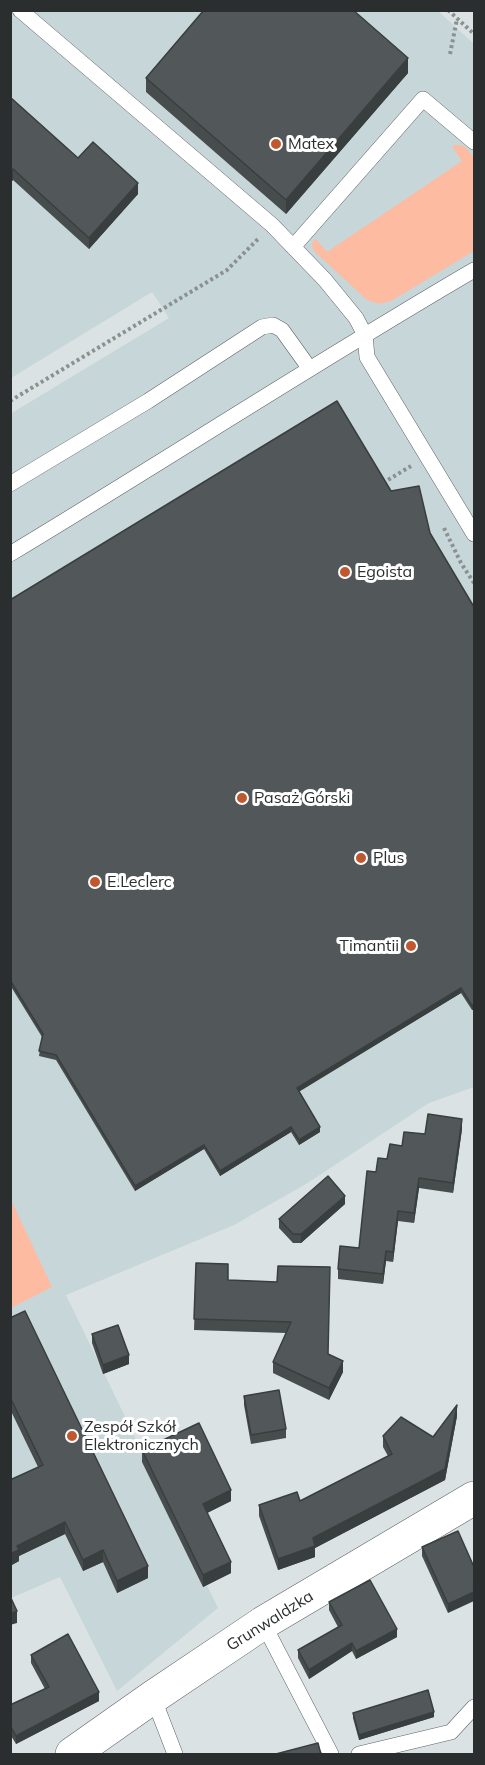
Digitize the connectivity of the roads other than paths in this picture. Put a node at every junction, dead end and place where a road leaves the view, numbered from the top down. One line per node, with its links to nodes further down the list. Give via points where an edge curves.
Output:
1 (20, 10): 3 (lane)
2 (474, 142): 3 (lane, via 423,99)
3 (293, 247): 5 (lane, via 356,318)
4 (474, 270): 5 (lane)
5 (364, 335): 6 (lane); 8 (lane, via 368,357)
6 (310, 369): 7 (lane, via 282,330 273,325 262,327); 9 (lane)
7 (10, 484)
8 (474, 534)
9 (10, 554)
10 (474, 1498): 11 (street, Grunwaldzka)
11 (263, 1623): 12 (street, Grunwaldzka); 16 (lane)
12 (153, 1697): 14 (street, Grunwaldzka); 15 (lane)
13 (474, 1707): 17 (lane, via 451,1732)
14 (72, 1755)
15 (175, 1755)
16 (331, 1755)
17 (359, 1755)

